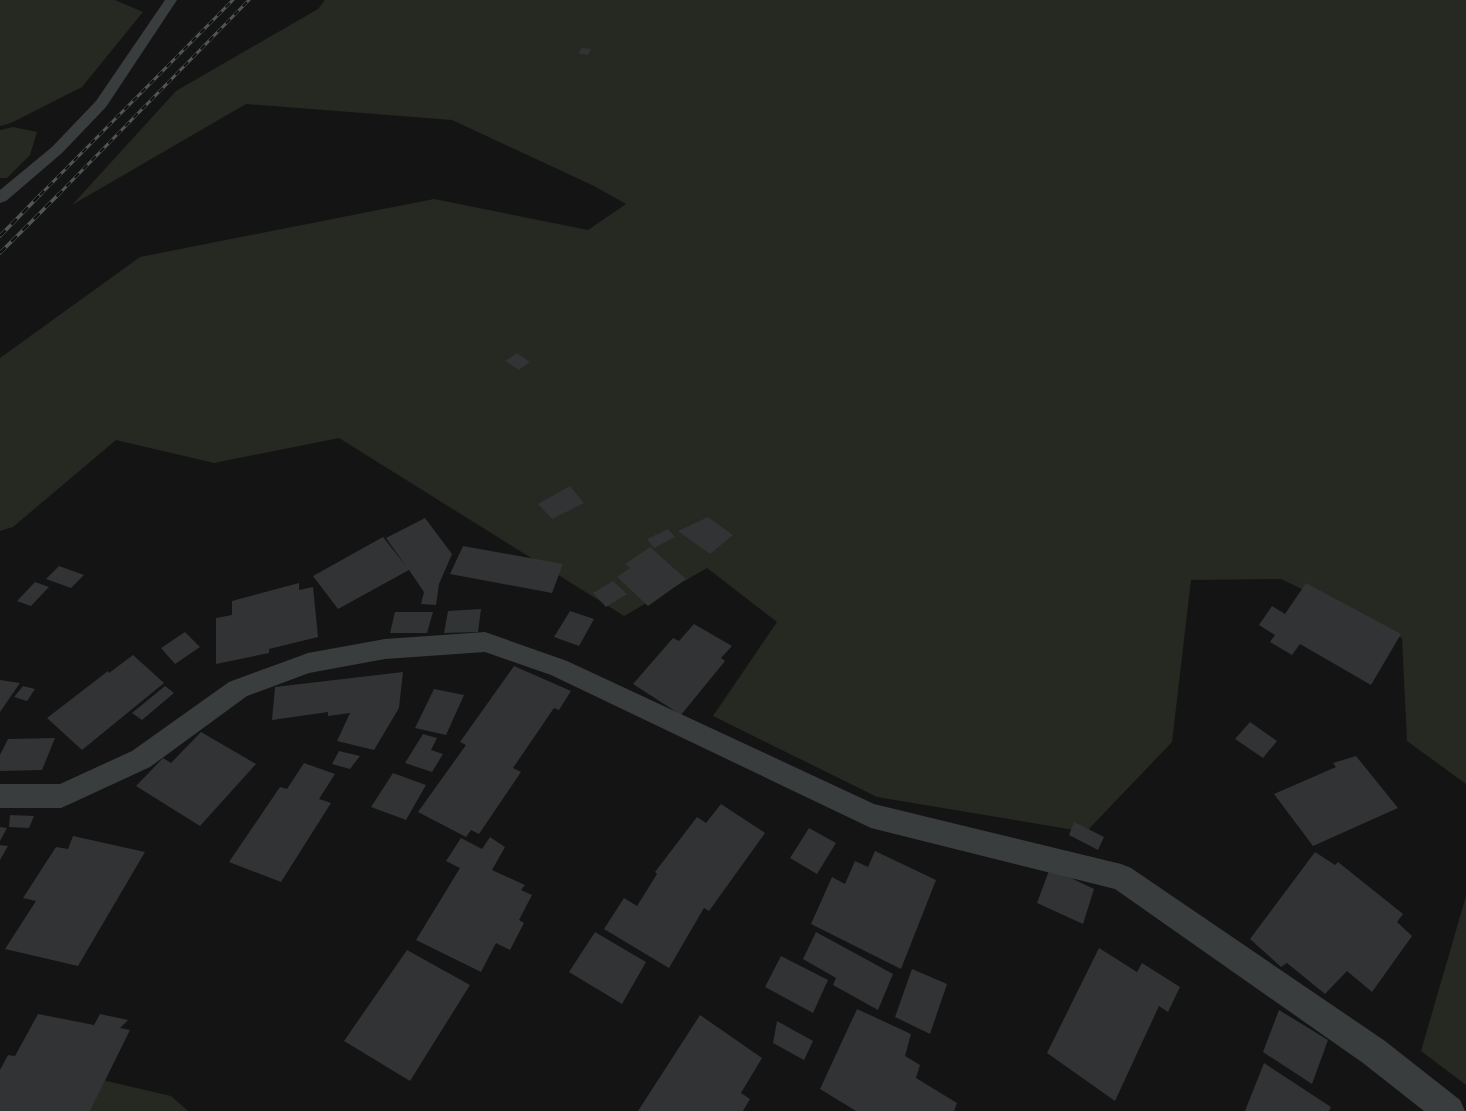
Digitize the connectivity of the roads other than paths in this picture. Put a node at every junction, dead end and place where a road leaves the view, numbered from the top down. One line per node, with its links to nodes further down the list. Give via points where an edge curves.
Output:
1 (171, 0): 2 (street, via 101,104 57,150)
2 (0, 198)
3 (0, 796): 4 (street, via 61,796 141,759 238,689 308,663 385,649 485,642 559,668 871,816 1120,877 1374,1052)
4 (1449, 1111)

